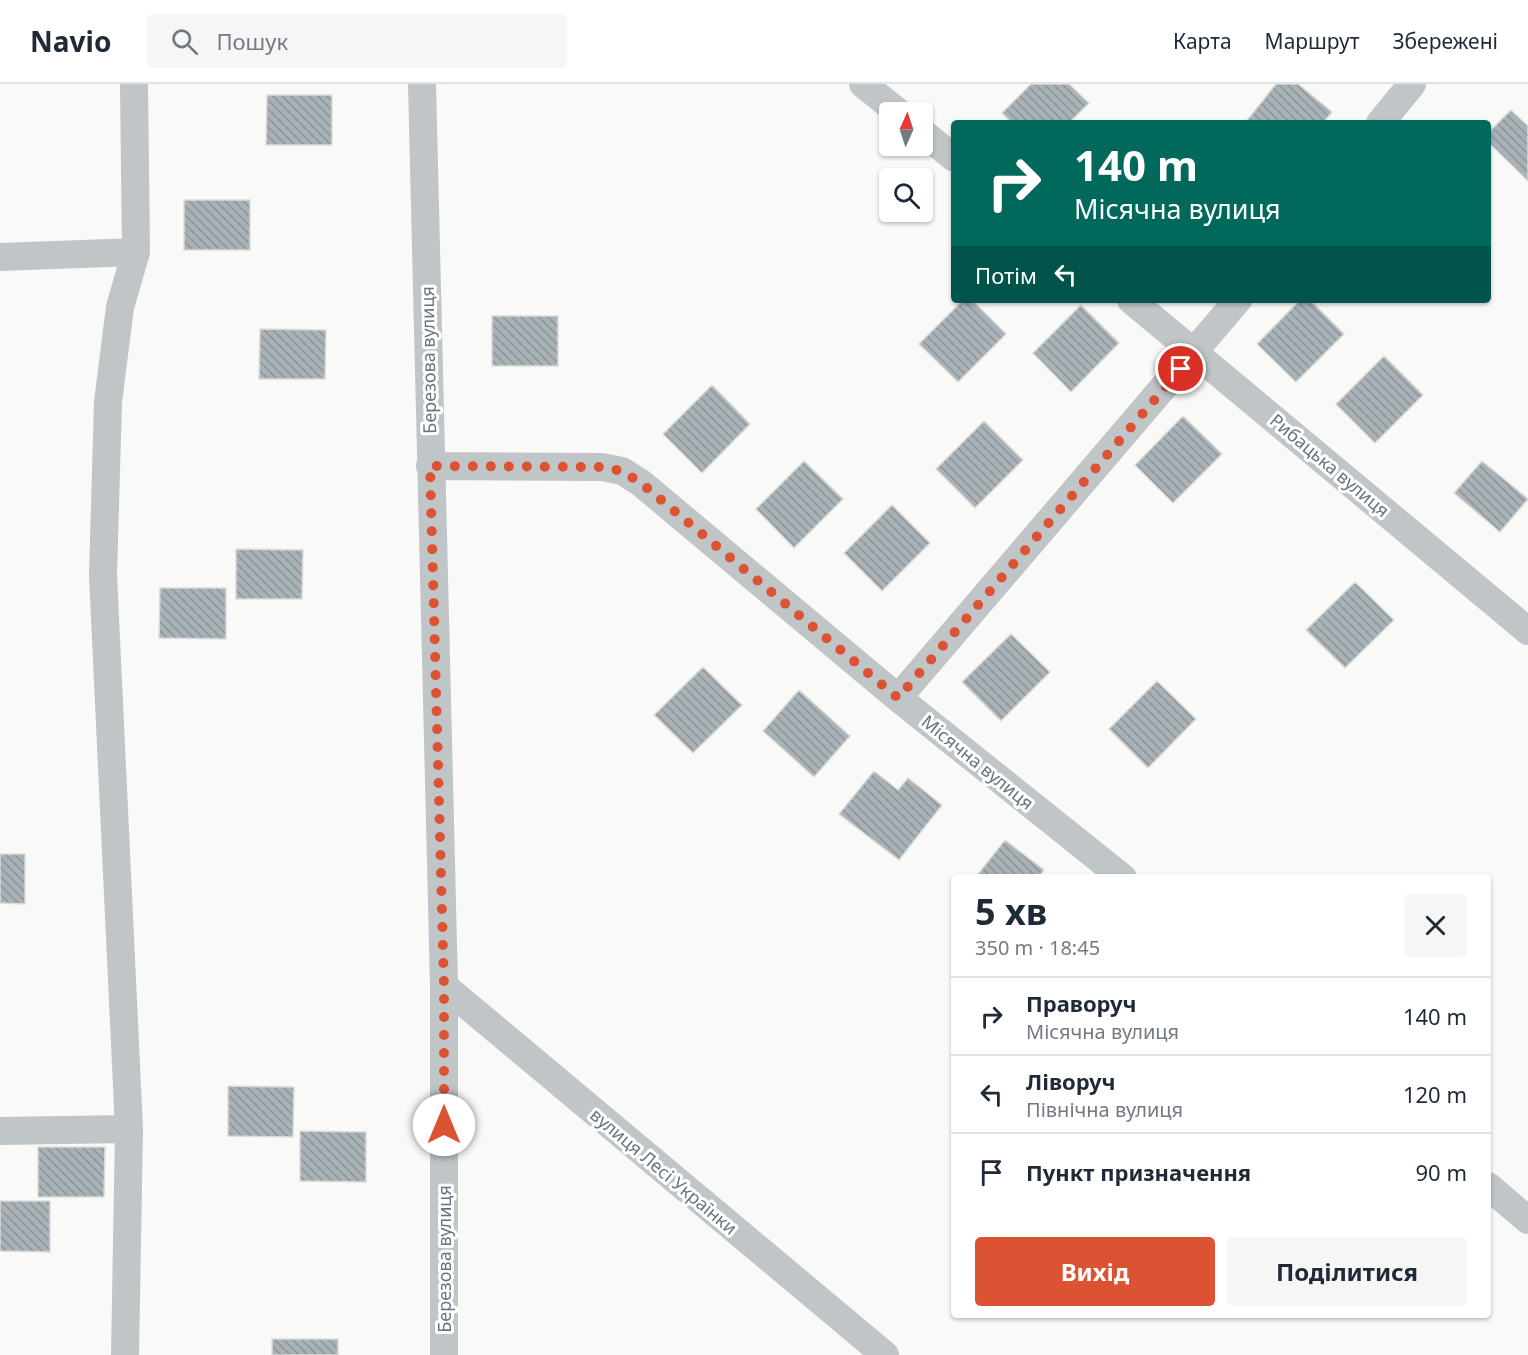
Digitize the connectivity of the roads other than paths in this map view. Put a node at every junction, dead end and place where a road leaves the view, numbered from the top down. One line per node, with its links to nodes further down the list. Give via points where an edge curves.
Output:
1 (134, 84): 9 (street)
2 (422, 84): 14 (street, Березова вулиця)
3 (862, 84): 5 (street)
4 (1412, 84): 6 (street)
5 (885, 102)
6 (1382, 120)
7 (933, 141): 8 (street)
8 (951, 156)
9 (136, 252): 10 (street); 19 (street, via 120,307 108,402 103,575)
10 (0, 257)
11 (1135, 303): 13 (street, Рибацька вулиця)
12 (1236, 303): 13 (street)
13 (1196, 352): 15 (street, Рибацька вулиця); 16 (street)
14 (430, 466): 16 (street, Місячна вулиця, via 602,467 622,471); 18 (street, Березова вулиця)
15 (1528, 631)
16 (898, 698): 17 (street, Місячна вулиця)
17 (1118, 874)
18 (444, 986): 24 (street, Березова вулиця); 25 (street, вулиця Лесі Українки)
19 (129, 1128): 20 (street); 23 (street)
20 (0, 1131)
21 (1491, 1189): 22 (street)
22 (1528, 1220)
23 (125, 1355)
24 (444, 1355)
25 (885, 1355)

